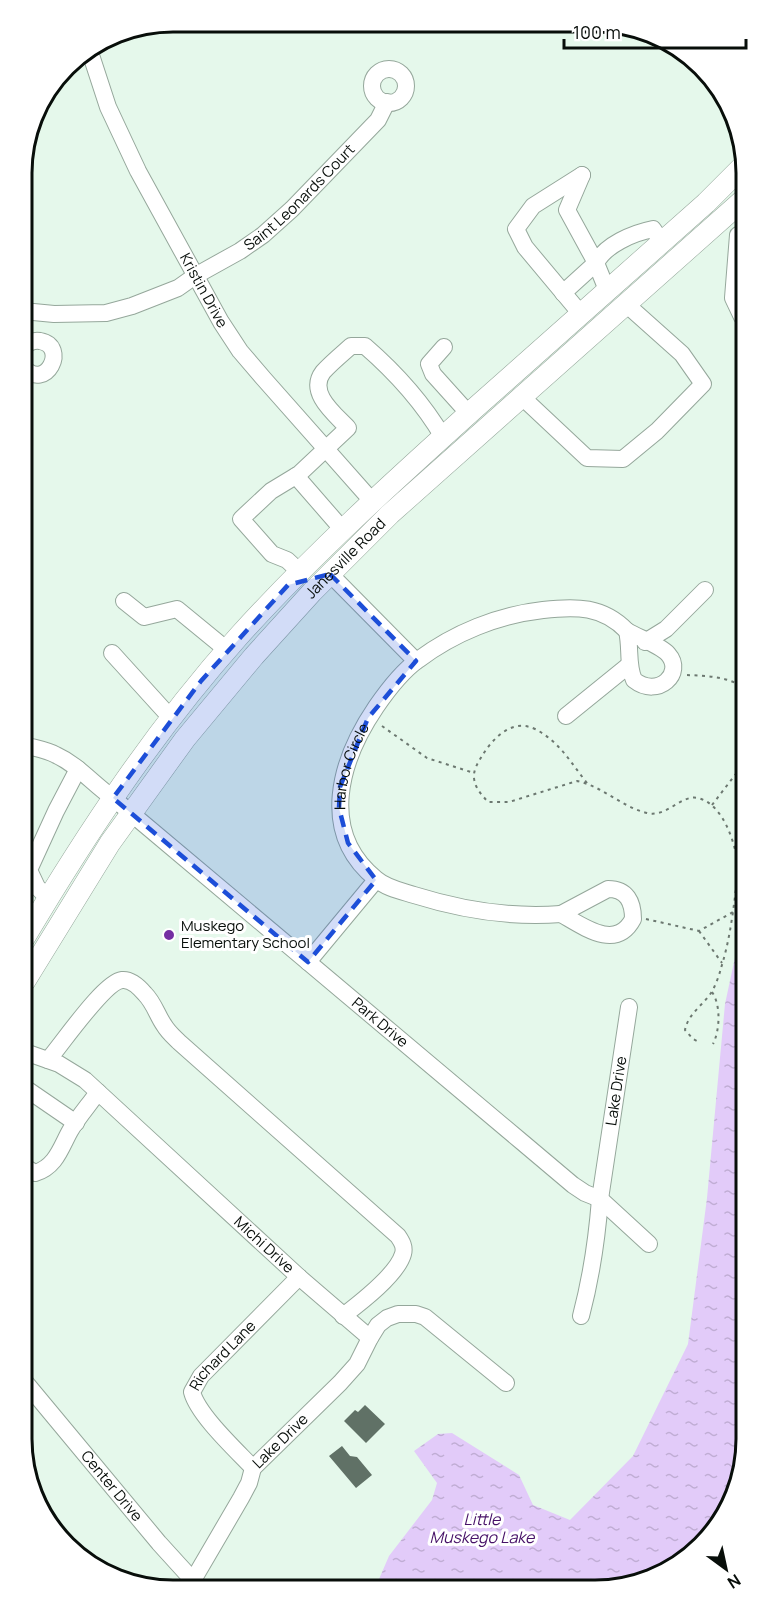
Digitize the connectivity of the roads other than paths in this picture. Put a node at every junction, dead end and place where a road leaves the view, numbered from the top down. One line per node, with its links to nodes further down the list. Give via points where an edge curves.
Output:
1 (92, 57): 9 (street, Kristin Drive, via 108,107 138,171)
2 (387, 102): 9 (street, Saint Leonards Court, via 378,120 292,209 240,251)
3 (736, 173): 5 (main road, Janesville Road)
4 (736, 206): 6 (main road, Janesville Road)
5 (662, 242): 6 (main road); 8 (street, via 653,229 640,231 601,253); 10 (main road, Janesville Road)
6 (678, 258): 12 (main road, Janesville Road)
7 (736, 260): 13 (street)
8 (596, 263): 10 (street); 11 (street); 11 (street, via 567,210 582,175 533,206 516,229 525,248)
9 (195, 276): 15 (street, Saint Leonards Court, via 167,294 119,310 94,314); 24 (street, Kristin Drive, via 240,351)
10 (607, 290): 14 (main road, Janesville Road)
11 (563, 293): 14 (street)
12 (626, 304): 16 (main road, Janesville Road); 21 (street, via 682,354 703,384 657,431 623,459 587,458)
13 (736, 304)
14 (585, 311): 16 (main road); 20 (main road, Janesville Road)
15 (32, 312)
16 (604, 324): 21 (main road, Janesville Road)
17 (32, 344): 19 (street, via 42,341 51,348 54,359 45,372)
18 (444, 347): 22 (street, via 429,364 433,374)
19 (32, 373)
20 (506, 381): 21 (main road); 22 (main road, Janesville Road)
21 (522, 397): 26 (main road, Janesville Road)
22 (470, 414): 23 (main road, Janesville Road)
23 (443, 437): 24 (street, via 429,414 381,360 365,346 351,346 321,374 318,387 322,400 348,429); 27 (main road, Janesville Road)
24 (327, 450): 25 (street); 27 (street, Kristin Drive)
25 (296, 477): 28 (street); 30 (street, via 272,491 241,519 272,554 287,560)
26 (414, 493): 27 (main road, via 393,501); 29 (main road, Janesville Road)
27 (372, 501): 28 (main road, Janesville Road); 29 (main road, via 368,526)
28 (347, 526): 29 (main road, via 326,562 325,568); 30 (main road, Janesville Road)
29 (333, 570): 30 (main road); 37 (street); 44 (main road, Janesville Road, via 185,739)
30 (294, 579): 35 (main road, Janesville Road)
31 (705, 590): 34 (street, via 666,629)
32 (124, 601): 35 (street, via 144,617 177,609)
33 (627, 631): 34 (street, Harbor Circle); 37 (street, Harbor Circle, via 612,617 584,609 526,612 467,631); 38 (street)
34 (645, 642): 38 (street, Harbor Circle, via 670,656 672,674 660,685 647,688 634,680)
35 (226, 650): 40 (main road, Janesville Road)
36 (112, 653): 40 (street)
37 (416, 661): 47 (street, Harbor Circle, via 369,717 340,788 339,808 348,843)
38 (629, 664): 39 (street)
39 (566, 716)
40 (171, 718): 43 (main road, Janesville Road)
41 (32, 747): 42 (street, Park Drive, via 55,754)
42 (78, 769): 43 (street, Park Drive); 45 (street)
43 (113, 798): 44 (street, Park Drive); 48 (main road, Janesville Road)
44 (131, 813): 51 (street, Park Drive); 52 (main road, Janesville Road)
45 (32, 863)
46 (32, 876): 48 (street)
47 (376, 880): 49 (street, Harbor Circle, via 442,904 479,911); 51 (street)
48 (48, 898): 50 (main road, Janesville Road)
49 (561, 914): 49 (street, Harbor Circle, via 609,936 626,929 633,916 629,898 608,889)
50 (32, 925)
51 (308, 962): 60 (street, Park Drive, via 573,1185)
52 (32, 970)
53 (629, 1008): 60 (street, Lake Drive)
54 (32, 1054): 55 (street, Michi Drive)
55 (48, 1060): 56 (street, Michi Drive, via 60,1064); 63 (street, via 99,995 123,980 134,983 179,1042 398,1236 404,1253 397,1266)
56 (98, 1092): 58 (street); 62 (street, Michi Drive)
57 (32, 1093): 58 (street)
58 (76, 1123): 59 (street, via 59,1154 44,1170)
59 (32, 1171)
60 (600, 1199): 61 (street, Park Drive); 64 (street, Lake Drive)
61 (649, 1244)
62 (299, 1277): 63 (street, Michi Drive); 68 (street, Richard Lane, via 201,1376 192,1392 214,1426)
63 (343, 1316): 65 (street, Michi Drive)
64 (581, 1316)
65 (370, 1338): 66 (street, via 387,1318 416,1314 437,1326); 68 (street, Lake Drive, via 357,1364 340,1383)
66 (506, 1383)
67 (32, 1390): 69 (street, Center Drive)
68 (253, 1468): 70 (street, Lake Drive, via 249,1483)
69 (189, 1580)
70 (196, 1580)

